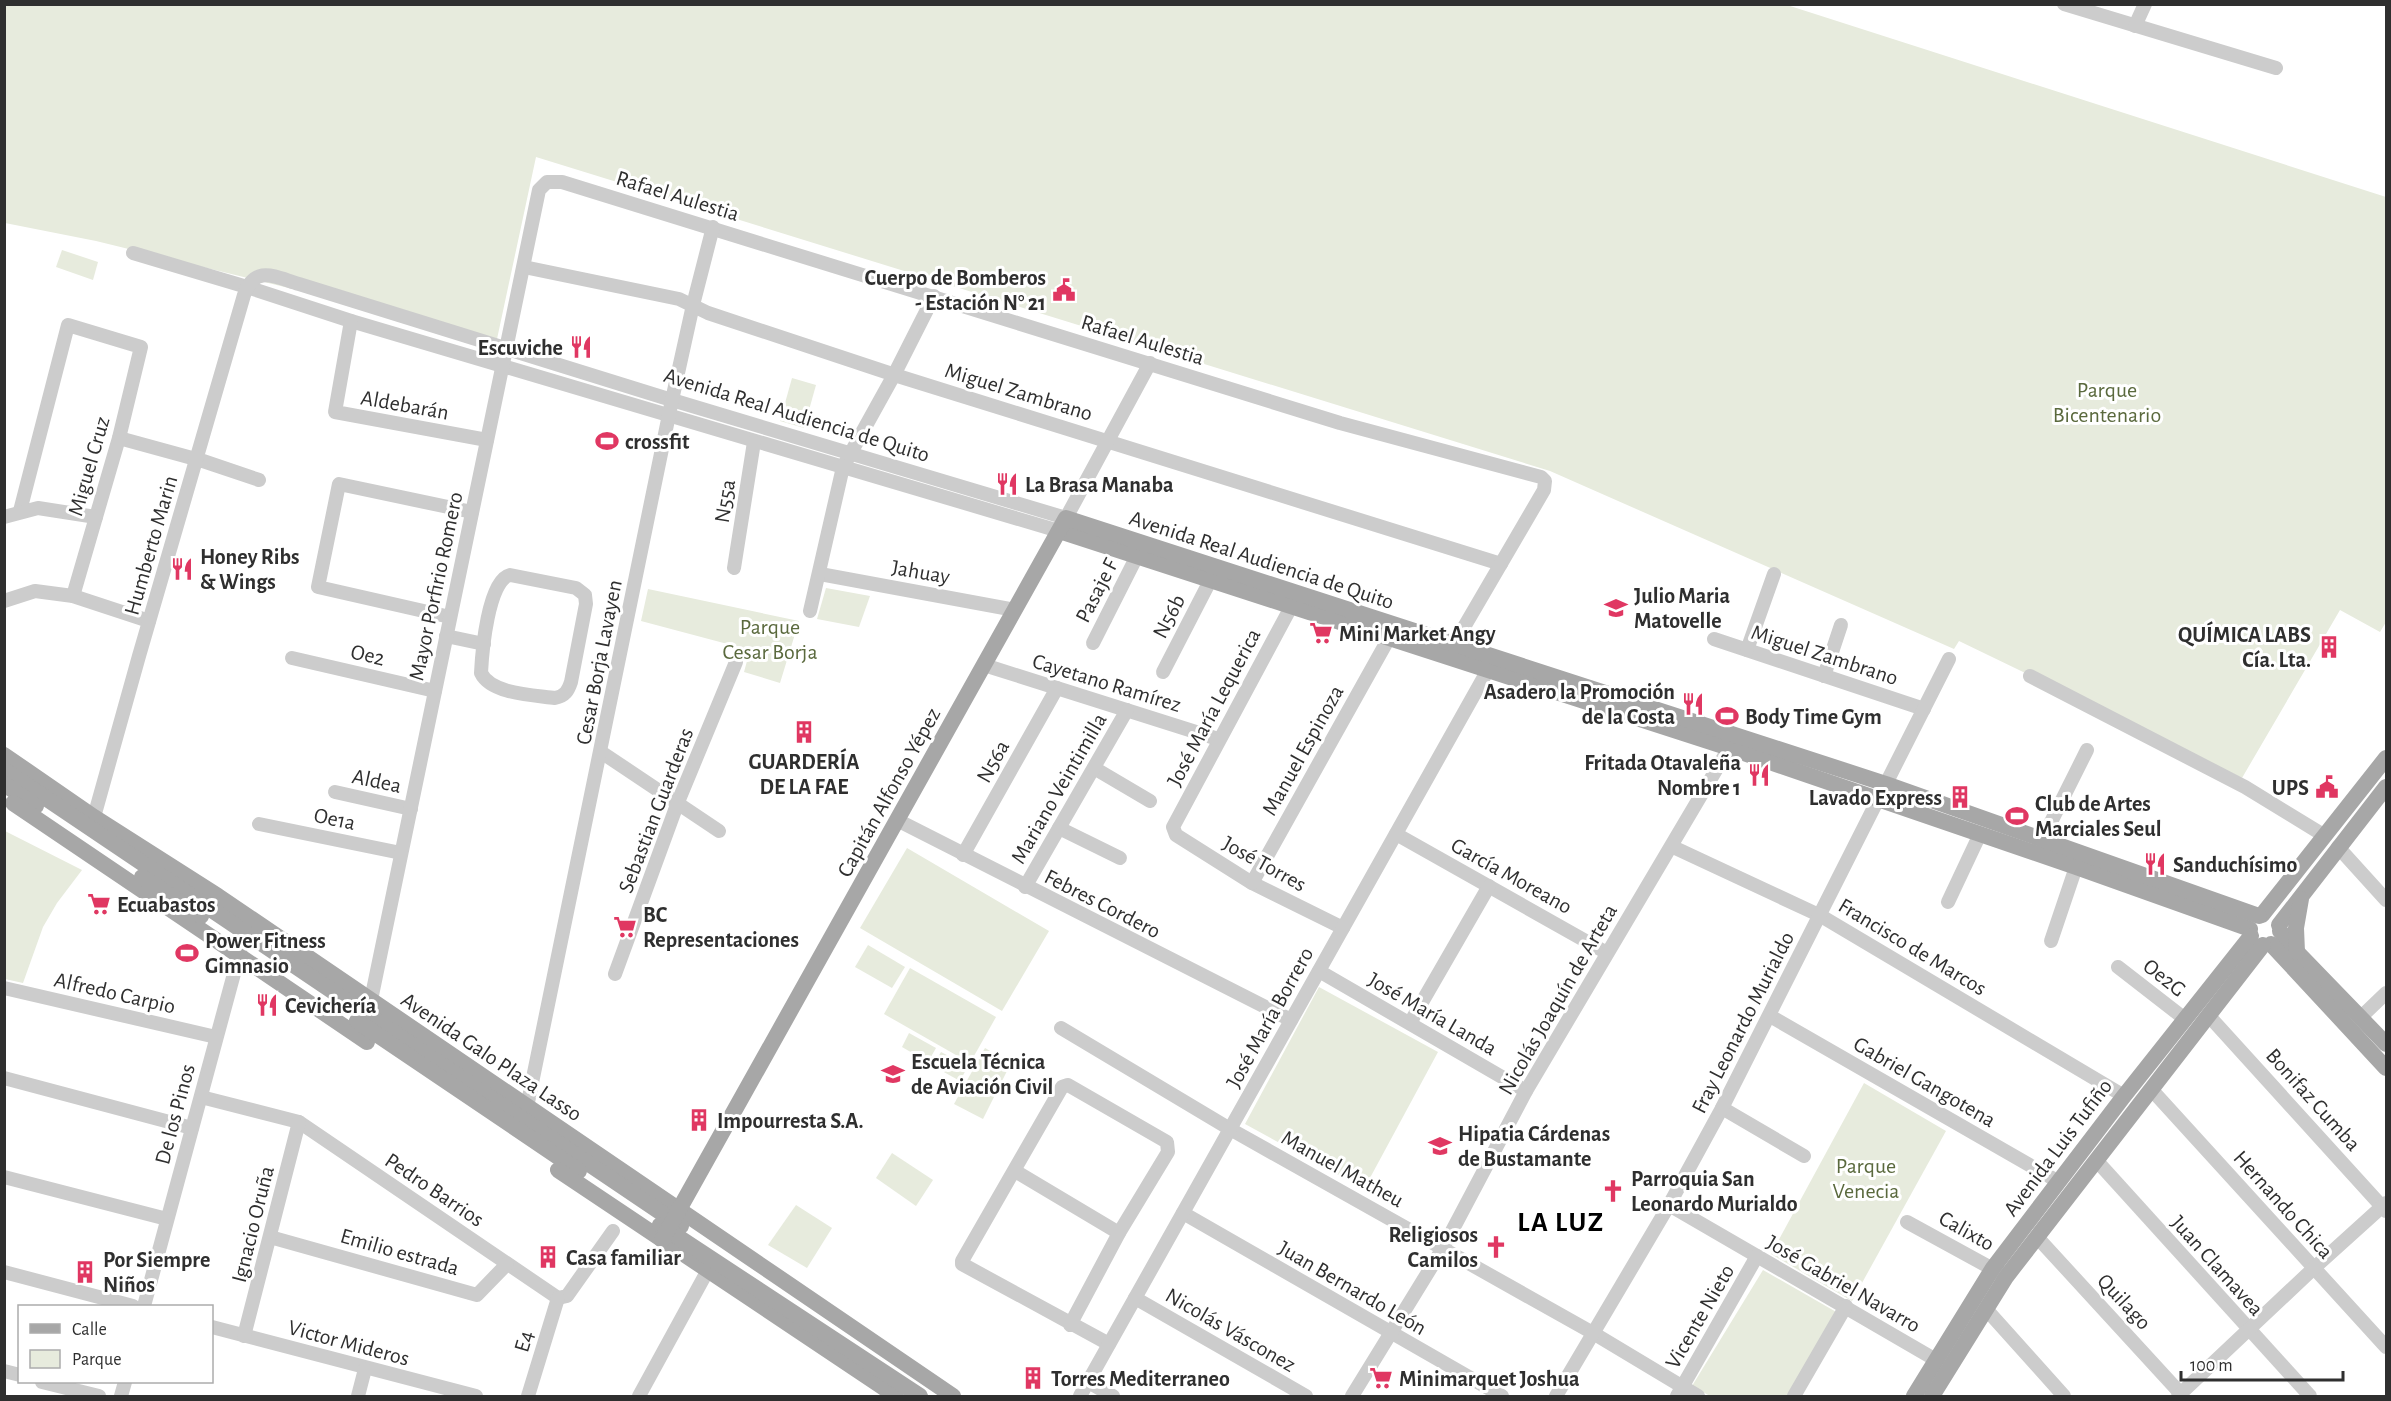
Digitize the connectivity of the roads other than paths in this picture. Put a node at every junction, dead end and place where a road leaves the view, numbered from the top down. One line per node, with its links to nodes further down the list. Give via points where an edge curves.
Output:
1 (2064, 4): 3 (street)
2 (2145, 4): 3 (street)
3 (2136, 26): 4 (street)
4 (2276, 68)
5 (547, 183): 6 (street, Rafael Aulestia, via 562,182); 8 (street, Mayor Porfirio Romero, via 539,190)
6 (713, 227): 10 (street, Rafael Aulestia); 11 (street, Cesar Borja Lavayen)
7 (133, 253): 9 (street, Avenida Real Audiencia de Quito)
8 (524, 267): 11 (street, Miguel Zambrano); 13 (street, Mayor Porfirio Romero)
9 (247, 287): 12 (street, Avenida Real Audiencia de Quito); 13 (street, Avenida Real Audiencia de Quito, via 254,277 267,275); 24 (street, Humberto Marin)
10 (934, 296): 14 (street, Rafael Aulestia); 16 (street)
11 (693, 305): 16 (street, Miguel Zambrano); 17 (street, Cesar Borja Lavayen)
12 (351, 321): 15 (street, Avenida Real Audiencia de Quito); 20 (street, Aldebarán, via 335,412)
13 (506, 347): 15 (street, Mayor Porfirio Romero); 17 (street, Avenida Real Audiencia de Quito)
14 (1150, 363): 21 (street, Capitán Alfonso Yépez); 33 (street, Rafael Aulestia, via 1340,423 1541,477 1544,490)
15 (502, 366): 18 (street, Avenida Real Audiencia de Quito); 20 (street, Mayor Porfirio Romero)
16 (894, 375): 21 (street, Miguel Zambrano); 23 (street)
17 (672, 400): 18 (street, Cesar Borja Lavayen); 23 (street, Avenida Real Audiencia de Quito)
18 (669, 415): 22 (street, Avenida Real Audiencia de Quito); 68 (street, Cesar Borja Lavayen)
19 (119, 438): 24 (street); 27 (street, Miguel Cruz, via 141,347 68,325); 30 (street, Miguel Cruz)
20 (487, 440): 28 (street, Mayor Porfirio Romero)
21 (1108, 441): 31 (street, Capitán Alfonso Yépez); 33 (street, Miguel Zambrano)
22 (754, 442): 25 (street, Avenida Real Audiencia de Quito); 34 (street, N55a)
23 (849, 454): 25 (street); 31 (street, Avenida Real Audiencia de Quito)
24 (197, 459): 26 (street); 44 (street, Humberto Marin)
25 (843, 467): 31 (street, Avenida Real Audiencia de Quito); 35 (street)
26 (259, 480)
27 (20, 511): 29 (street); 30 (street, via 38,508)
28 (472, 512): 43 (street, Mayor Porfirio Romero); 43 (street, via 339,484 318,587)
29 (4, 517)
30 (96, 517): 38 (street, Miguel Cruz)
31 (1062, 525): 32 (main road, Avenida Real Audiencia de Quito); 41 (main road, Capitán Alfonso Yépez); 51 (main road, Avenida Real Audiencia de Quito)
32 (1137, 556): 37 (main road, Avenida Real Audiencia de Quito); 49 (street, Pasaje F)
33 (1501, 564): 51 (street, Rafael Aulestia)
34 (734, 568)
35 (820, 574): 41 (street, Jahuay); 42 (street)
36 (1774, 574): 52 (street)
37 (1210, 579): 40 (main road, Avenida Real Audiencia de Quito); 58 (street, N56b)
38 (73, 596): 39 (street, via 35,591); 44 (street)
39 (4, 601)
40 (1290, 607): 47 (main road, Avenida Real Audiencia de Quito); 65 (street, José María Lequerica)
41 (1015, 610): 56 (main road, Capitán Alfonso Yépez)
42 (810, 611)
43 (450, 617): 46 (street, Mayor Porfirio Romero)
44 (149, 621): 83 (street, Humberto Marin)
45 (1840, 625): 59 (street)
46 (447, 636): 50 (street); 62 (street, Mayor Porfirio Romero)
47 (1389, 638): 57 (main road, Avenida Real Audiencia de Quito); 98 (street, Manuel Espinoza)
48 (1714, 639): 52 (street, Miguel Zambrano)
49 (1093, 643)
50 (484, 644): 50 (street, via 481,673 489,684 537,696 562,697 571,682 585,595 576,588 504,576 493,595)
51 (1453, 646): 57 (main road, Avenida Real Audiencia de Quito)
52 (1747, 650): 59 (street, Miguel Zambrano)
53 (292, 658): 62 (street, Oe2)
54 (1949, 659): 63 (street, Fray Leonardo Murialdo)
55 (736, 662): 80 (street, Sebastian Guarderas)
56 (984, 665): 61 (street, Cayetano Ramírez); 84 (main road, Capitán Alfonso Yépez)
57 (1491, 665): 66 (main road, Avenida Real Audiencia de Quito); 76 (main road, Avenida Real Audiencia de Quito); 89 (street, José María Borrero)
58 (1162, 672)
59 (1824, 676): 63 (street, Miguel Zambrano)
60 (2030, 676): 92 (street, via 2245,787)
61 (1057, 688): 64 (street, Cayetano Ramírez); 95 (street, N56a)
62 (435, 691): 82 (street, Mayor Porfirio Romero)
63 (1924, 709): 76 (street, Fray Leonardo Murialdo)
64 (1127, 710): 65 (street, Cayetano Ramírez); 71 (street, Mariano Veintimilla)
65 (1218, 739): 86 (street, José María Lequerica)
66 (1729, 748): 76 (main road, Avenida Real Audiencia de Quito); 93 (street, Nicolás Joaquín de Arteta)
67 (2087, 750): 91 (street)
68 (601, 752): 80 (street); 136 (street, Cesar Borja Lavayen)
69 (4, 755): 83 (main road, Avenida Galo Plaza Lasso)
70 (2386, 758): 78 (main road, Avenida Luis Tufiño)
71 (1094, 768): 79 (street); 87 (street, Mariano Veintimilla)
72 (4, 770): 109 (main road, Avenida Galo Plaza Lasso)
73 (4, 784): 109 (main road, Avenida Galo Plaza Lasso)
74 (2386, 787): 81 (main road, Avenida Luis Tufiño)
75 (335, 792): 82 (street, Aldea)
76 (1883, 792): 90 (main road, Avenida Real Audiencia de Quito); 91 (main road, Avenida Real Audiencia de Quito); 104 (street, Fray Leonardo Murialdo)
77 (4, 798): 109 (main road, Avenida Galo Plaza Lasso)
78 (2355, 798): 81 (main road); 92 (main road, Avenida Luis Tufiño)
79 (1150, 801)
80 (678, 802): 88 (street); 115 (street, Sebastian Guarderas)
81 (2369, 808): 92 (main road, Avenida Luis Tufiño)
82 (411, 809): 94 (street, Mayor Porfirio Romero)
83 (94, 817): 118 (main road, Avenida Galo Plaza Lasso)
84 (897, 820): 95 (street, Febres Cordero); 151 (main road, Capitán Alfonso Yépez)
85 (259, 824): 94 (street, Oe1a)
86 (1173, 827): 98 (street, José Torres, via 1176,834)
87 (1059, 828): 96 (street); 100 (street, Mariano Veintimilla)
88 (719, 831)
89 (1396, 834): 99 (street, García Moreano); 106 (street, José María Borrero)
90 (1980, 834): 97 (main road, Avenida Real Audiencia de Quito); 103 (street)
91 (2042, 840): 107 (main road, Avenida Real Audiencia de Quito)
92 (2332, 842): 101 (main road, Avenida Luis Tufiño); 102 (street); 107 (main road, Avenida Luis Tufiño)
93 (1673, 847): 104 (street, Francisco de Marcos); 110 (street, Nicolás Joaquín de Arteta)
94 (401, 853): 118 (street, Mayor Porfirio Romero)
95 (963, 855): 100 (street, Febres Cordero)
96 (1120, 858)
97 (2076, 867): 105 (main road, Avenida Real Audiencia de Quito); 108 (street)
98 (1252, 883): 106 (street, José Torres)
99 (1489, 886): 110 (street, García Moreano); 124 (street)
100 (1025, 887): 123 (street, Febres Cordero)
101 (2302, 894): 107 (main road, Avenida Luis Tufiño); 111 (main road, via 2297,910)
102 (2386, 900)
103 (1948, 902)
104 (1821, 916): 119 (street, Fray Leonardo Murialdo); 134 (street, Francisco de Marcos)
105 (2229, 922): 107 (main road, Avenida Real Audiencia de Quito); 112 (main road, via 2238,939)
106 (1343, 928): 114 (street, José María Borrero)
107 (2264, 930): 111 (main road); 112 (main road, Avenida Luis Tufiño); 120 (main road, Avenida Luis Tufiño); 130 (main road, Avenida Real Audiencia de Quito)
108 (2051, 940)
109 (242, 944): 126 (street, De los Pinos); 151 (main road, Avenida Galo Plaza Lasso); 151 (main road, Avenida Galo Plaza Lasso)
110 (1607, 952): 133 (street, Nicolás Joaquín de Arteta)
111 (2297, 952): 121 (main road)
112 (2236, 955): 122 (main road, Avenida Luis Tufiño)
113 (2118, 967): 122 (street, Oe2G)
114 (1319, 971): 123 (street, José María Borrero); 124 (street, José María Landa)
115 (615, 974)
116 (4, 988): 126 (street, Alfredo Carpio)
117 (2386, 993): 121 (street)
118 (371, 1000): 136 (main road, Avenida Galo Plaza Lasso)
119 (1770, 1016): 137 (street, Fray Leonardo Murialdo); 145 (street, Gabriel Gangotena)
120 (2210, 1016): 129 (main road, Avenida Luis Tufiño); 147 (street, Bonifaz Cumba)
121 (2361, 1017): 127 (main road)
122 (2185, 1019): 128 (main road, Avenida Luis Tufiño)
123 (1291, 1020): 140 (street, José María Borrero)
124 (1410, 1023): 133 (street, José María Landa)
125 (1061, 1028): 140 (street, Manuel Matheu)
126 (216, 1037): 135 (street, De los Pinos)
127 (2386, 1044)
128 (2156, 1056): 129 (main road); 134 (main road, Avenida Luis Tufiño)
129 (2168, 1068): 132 (main road, Avenida Luis Tufiño)
130 (2386, 1068)
131 (4, 1078): 139 (street)
132 (2151, 1089): 142 (main road, Avenida Luis Tufiño); 159 (street, Hernando Chica)
133 (1526, 1091): 156 (street, Nicolás Joaquín de Arteta)
134 (2124, 1096): 145 (main road, Avenida Luis Tufiño)
135 (201, 1097): 138 (street, Pedro Barrios); 139 (street, De los Pinos)
136 (527, 1107): 151 (main road, Avenida Galo Plaza Lasso)
137 (1722, 1108): 141 (street); 146 (street, Fray Leonardo Murialdo)
138 (299, 1122): 154 (street, Ignacio Oruña); 158 (street, Pedro Barrios)
139 (192, 1128): 149 (street, De los Pinos)
140 (1230, 1129): 148 (street, José María Borrero); 156 (street, Manuel Matheu)
141 (1804, 1156)
142 (2096, 1160): 155 (main road, Avenida Luis Tufiño); 171 (street, Juan Clamavea)
143 (1015, 1171): 153 (street); 153 (street, via 1065,1085 1167,1142 1168,1152); 169 (street, via 962,1264)
144 (4, 1177): 149 (street)
145 (2059, 1182): 162 (main road, Avenida Luis Tufiño)
146 (1669, 1205): 157 (street, José Gabriel Navarro); 173 (street, Fray Leonardo Murialdo)
147 (2385, 1207): 159 (street)
148 (1183, 1213): 164 (street, José María Borrero); 172 (street, Juan Bernardo León)
149 (167, 1219): 166 (street, De los Pinos)
150 (1907, 1222): 162 (street, Calixto)
151 (670, 1225): 160 (main road, Avenida Galo Plaza Lasso); 190 (main road, Avenida Galo Plaza Lasso); 191 (main road, Avenida Galo Plaza Lasso); 192 (main road, Avenida Galo Plaza Lasso)
152 (613, 1230): 163 (street, via 567,1296)
153 (1119, 1233): 169 (street)
154 (270, 1237): 158 (street, Emilio estrada, via 477,1295); 174 (street, Ignacio Oruña)
155 (2037, 1237): 162 (main road, Avenida Luis Tufiño); 183 (street, Quilago)
156 (1443, 1248): 172 (street, Nicolás Joaquín de Arteta); 173 (street, Manuel Matheu)
157 (1757, 1256): 167 (street, José Gabriel Navarro); 181 (street, Vicente Nieto)
158 (507, 1264): 163 (street, Pedro Barrios)
159 (2314, 1268): 171 (street); 176 (street, Hernando Chica)
160 (708, 1270): 188 (street); 189 (main road, Avenida Galo Plaza Lasso)
161 (4, 1272): 165 (street)
162 (2000, 1273): 168 (main road, Avenida Luis Tufiño); 177 (main road, Avenida Luis Tufiño)
163 (558, 1298): 187 (street, E4)
164 (1135, 1298): 175 (street, José María Borrero); 195 (street, Nicolás Vásconez)
165 (129, 1305)
166 (144, 1305)
167 (1846, 1306): 177 (street, José Gabriel Navarro); 200 (street)
168 (1986, 1309): 182 (main road, Avenida Luis Tufiño); 202 (street)
169 (1070, 1325): 175 (street)
170 (213, 1328): 174 (street, Victor Mideros)
171 (2248, 1331): 183 (street); 203 (street, Juan Clamavea)
172 (1391, 1333): 196 (street, Nicolás Joaquín de Arteta); 197 (street, Juan Bernardo León)
173 (1593, 1333): 181 (street, Manuel Matheu); 198 (street, Fray Leonardo Murialdo)
174 (244, 1336): 178 (street, Victor Mideros)
175 (1109, 1344): 179 (street, José María Borrero)
176 (2386, 1347)
177 (1936, 1360): 201 (main road, Avenida Luis Tufiño)
178 (365, 1369): 185 (street); 186 (street, Victor Mideros)
179 (1088, 1382): 193 (street, José María Borrero); 194 (street)
180 (46, 1383): 184 (street)
181 (1680, 1392): 199 (street, Manuel Matheu)
182 (1936, 1394)
183 (2180, 1395)
184 (99, 1396)
185 (358, 1396)
186 (476, 1396)
187 (528, 1396)
188 (639, 1396)
189 (896, 1396)
190 (920, 1396)
191 (936, 1396)
192 (953, 1396)
193 (1080, 1396)
194 (1113, 1396)
195 (1306, 1396)
196 (1352, 1396)
197 (1502, 1396)
198 (1556, 1396)
199 (1698, 1396)
200 (1794, 1396)
201 (1914, 1396)
202 (2064, 1396)
203 (2310, 1396)

